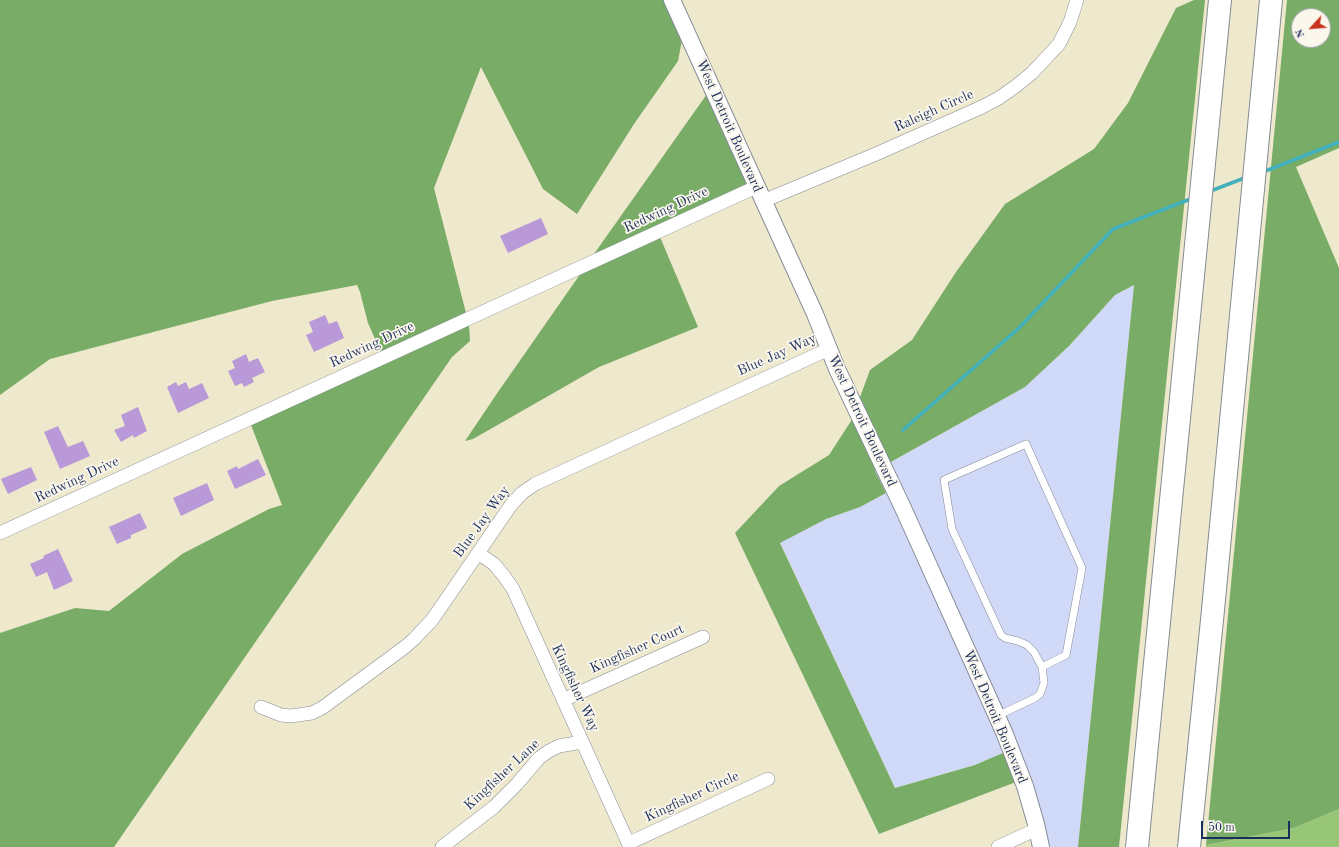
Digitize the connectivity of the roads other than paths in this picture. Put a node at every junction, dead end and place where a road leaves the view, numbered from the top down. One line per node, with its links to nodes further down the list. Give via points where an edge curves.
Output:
1 (672, 0): 5 (street, West Detroit Boulevard)
2 (1077, 0): 5 (street, Raleigh Circle, via 1070,22 1058,44 1032,73 999,98 876,154)
3 (1220, 0): 21 (highway)
4 (1271, 0): 22 (highway)
5 (760, 194): 6 (street, West Detroit Boulevard); 7 (street, Redwing Drive)
6 (829, 349): 8 (street, Blue Jay Way, via 535,484 511,505); 13 (street, West Detroit Boulevard)
7 (0, 533)
8 (478, 553): 11 (street, Kingfisher Way, via 494,564 513,589); 12 (street, Blue Jay Way, via 432,620 414,639 322,708 312,713 291,716)
9 (703, 637): 11 (street, Kingfisher Court)
10 (1042, 667): 10 (lane, via 1027,645 1001,635 952,529 944,480 1026,444 1082,568 1066,655); 13 (lane, via 1044,682 1040,694)
11 (563, 700): 14 (street, Kingfisher Way)
12 (261, 707)
13 (997, 716): 16 (street, West Detroit Boulevard, via 1015,759)
14 (582, 742): 17 (street, Kingfisher Lane, via 559,746 539,758 494,807); 18 (street, Kingfisher Way)
15 (768, 779): 18 (street, Kingfisher Circle)
16 (1037, 829): 19 (street); 20 (street, West Detroit Boulevard)
17 (448, 845)
18 (629, 845)
19 (998, 847)
20 (1041, 847)
21 (1138, 847)
22 (1189, 847)

